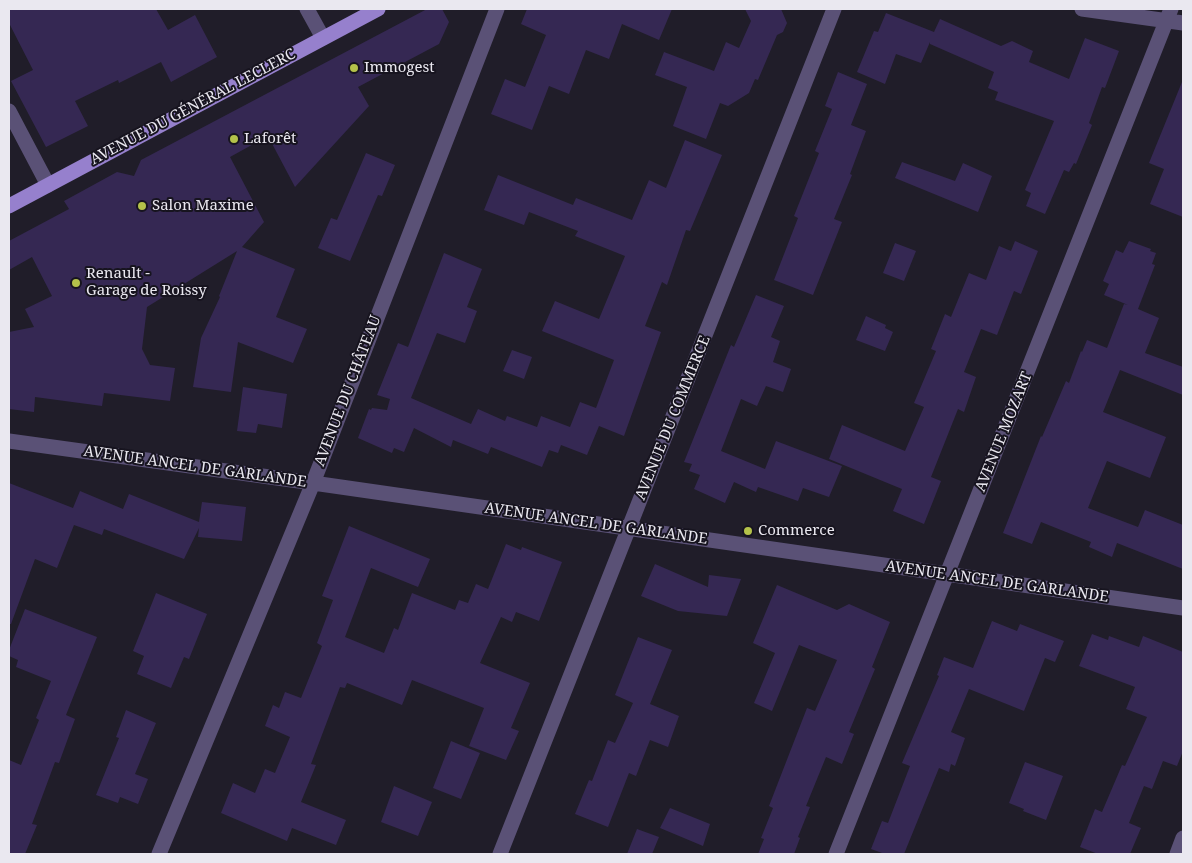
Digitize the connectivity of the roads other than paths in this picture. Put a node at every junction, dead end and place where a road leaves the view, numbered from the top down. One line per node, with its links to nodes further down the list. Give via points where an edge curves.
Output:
1 (307, 9): 8 (street)
2 (378, 9): 8 (main road, AVENUE DU GÉNÉRAL LECLERC)
3 (497, 9): 13 (street, AVENUE DU CHÂTEAU)
4 (834, 9): 14 (street, AVENUE DU COMMERCE)
5 (1082, 9): 6 (street)
6 (1168, 15): 7 (street); 15 (street, AVENUE MOZART)
7 (1183, 23)
8 (323, 38): 10 (main road, AVENUE DU GÉNÉRAL LECLERC)
9 (9, 111): 10 (street)
10 (48, 185): 11 (main road, AVENUE DU GÉNÉRAL LECLERC)
11 (9, 206)
12 (9, 441): 13 (street, AVENUE ANCEL DE GARLANDE)
13 (312, 483): 14 (street, AVENUE ANCEL DE GARLANDE); 18 (street, AVENUE DU CHÂTEAU)
14 (629, 529): 15 (street, AVENUE ANCEL DE GARLANDE); 19 (street, AVENUE DU COMMERCE)
15 (947, 575): 16 (street, AVENUE ANCEL DE GARLANDE); 20 (street, AVENUE MOZART)
16 (1183, 608)
17 (1183, 838): 21 (street)
18 (160, 854)
19 (500, 854)
20 (836, 854)
21 (1177, 854)

